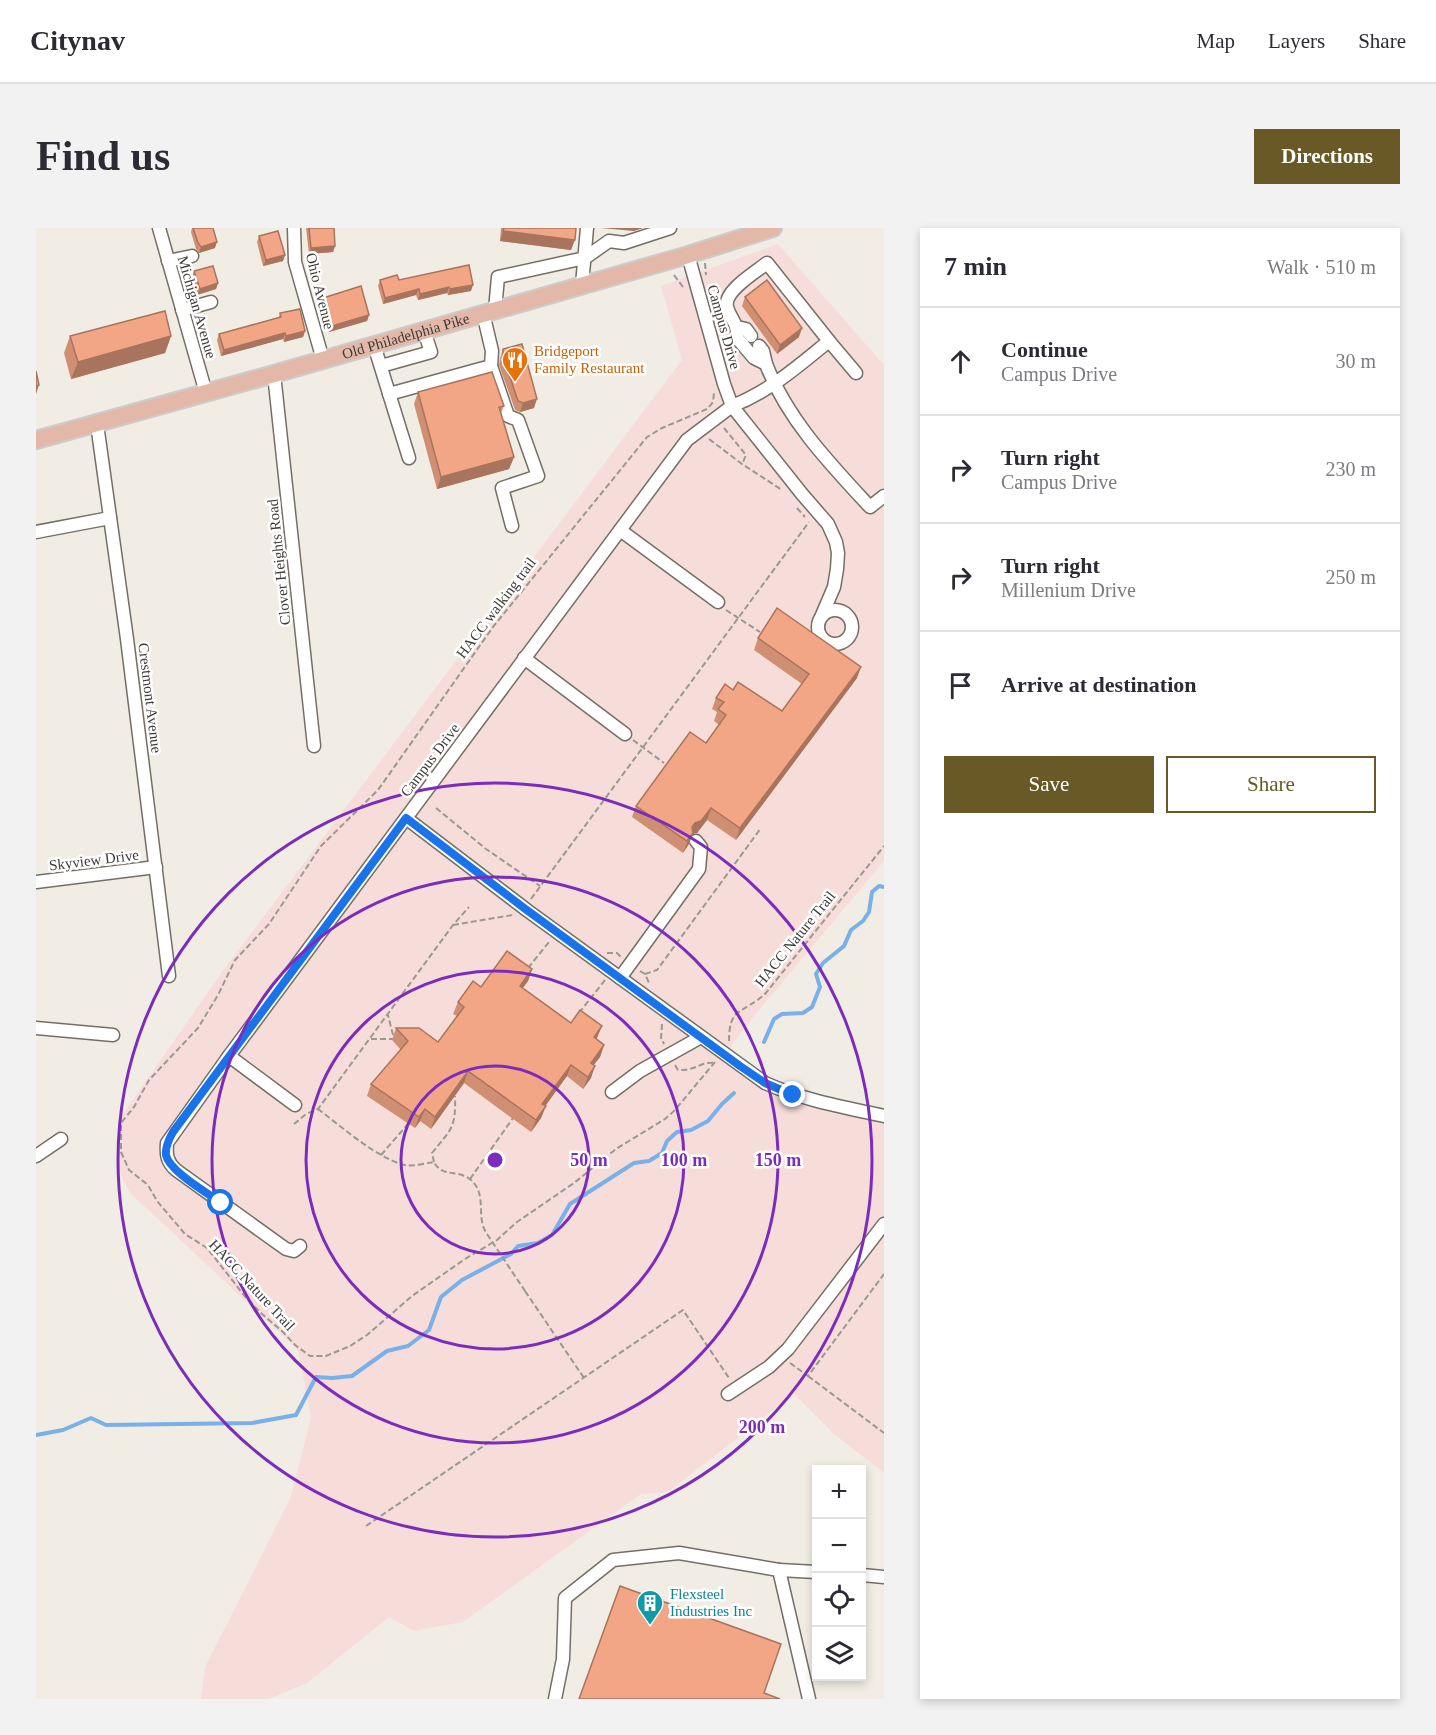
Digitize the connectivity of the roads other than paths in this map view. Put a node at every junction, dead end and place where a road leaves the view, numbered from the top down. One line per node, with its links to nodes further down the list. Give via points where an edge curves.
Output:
1 (159, 228): 9 (street, Michigan Avenue)
2 (294, 228): 18 (street, Ohio Avenue, via 295,262)
3 (587, 228): 8 (street)
4 (670, 228): 8 (street, via 624,243 609,242)
5 (769, 229): 6 (main road, Old Philadelphia Pike)
6 (688, 255): 10 (main road, Old Philadelphia Pike); 27 (street, Campus Drive)
7 (192, 256): 9 (street)
8 (585, 258): 10 (street); 13 (street, via 498,277)
9 (168, 261): 12 (street, Michigan Avenue)
10 (582, 285): 13 (main road, Old Philadelphia Pike)
11 (211, 302): 12 (street)
12 (182, 310): 25 (street, Michigan Avenue)
13 (489, 312): 15 (main road, Old Philadelphia Pike); 21 (street)
14 (737, 327): 16 (street, via 726,306 729,296 767,263); 19 (street, via 746,329 763,351); 19 (street, via 737,338 754,358)
15 (424, 330): 17 (main road, Old Philadelphia Pike); 20 (street, via 431,352)
16 (829, 341): 22 (street); 24 (street)
17 (374, 345): 18 (main road, Old Philadelphia Pike); 20 (street)
18 (323, 360): 23 (main road, Old Philadelphia Pike)
19 (766, 364): 24 (street)
20 (381, 366): 26 (street)
21 (491, 366): 26 (street); 33 (street, via 508,416 518,420 538,476 502,488)
22 (856, 373)
23 (274, 374): 25 (main road, Old Philadelphia Pike); 40 (street, Clover Heights Road)
24 (774, 385): 27 (street); 31 (street, via 801,427 870,507)
25 (206, 393): 28 (main road, Old Philadelphia Pike)
26 (389, 394): 30 (street)
27 (732, 406): 34 (street, Campus Drive, via 687,440); 37 (street, Campus Drive, via 828,524 838,553 837,569 834,587)
28 (97, 424): 29 (main road, Old Philadelphia Pike); 32 (street, Crestmont Avenue)
29 (36, 440)
30 (409, 458)
31 (884, 496)
32 (110, 518): 35 (street); 43 (street, Crestmont Avenue)
33 (512, 526)
34 (620, 530): 36 (street); 38 (street, Campus Drive)
35 (36, 532)
36 (718, 602)
37 (818, 615)
38 (524, 658): 39 (street); 41 (street, Campus Drive)
39 (625, 734)
40 (314, 746)
41 (406, 818): 46 (street); 50 (street, Campus Drive)
42 (696, 842): 46 (street, via 701,848 699,870)
43 (156, 867): 44 (street, Skyview Drive); 45 (street, Crestmont Avenue)
44 (36, 882)
45 (169, 976)
46 (620, 978): 49 (street)
47 (36, 1028): 48 (street)
48 (113, 1035)
49 (701, 1036): 51 (street, via 639,1071); 53 (street, via 765,1083 817,1102)
50 (229, 1056): 52 (street); 57 (street, Campus Drive, via 173,1132 166,1155 170,1165 286,1249 294,1251)
51 (612, 1092)
52 (295, 1105)
53 (884, 1116)
54 (61, 1139): 55 (street)
55 (36, 1156)
56 (884, 1224): 58 (street, via 788,1349)
57 (300, 1246)
58 (732, 1391)
59 (779, 1569): 60 (street); 63 (street, via 679,1553 614,1560 565,1598 563,1659); 64 (street)
60 (812, 1572)
61 (866, 1575): 62 (street)
62 (884, 1577)
63 (555, 1699)
64 (809, 1699)

